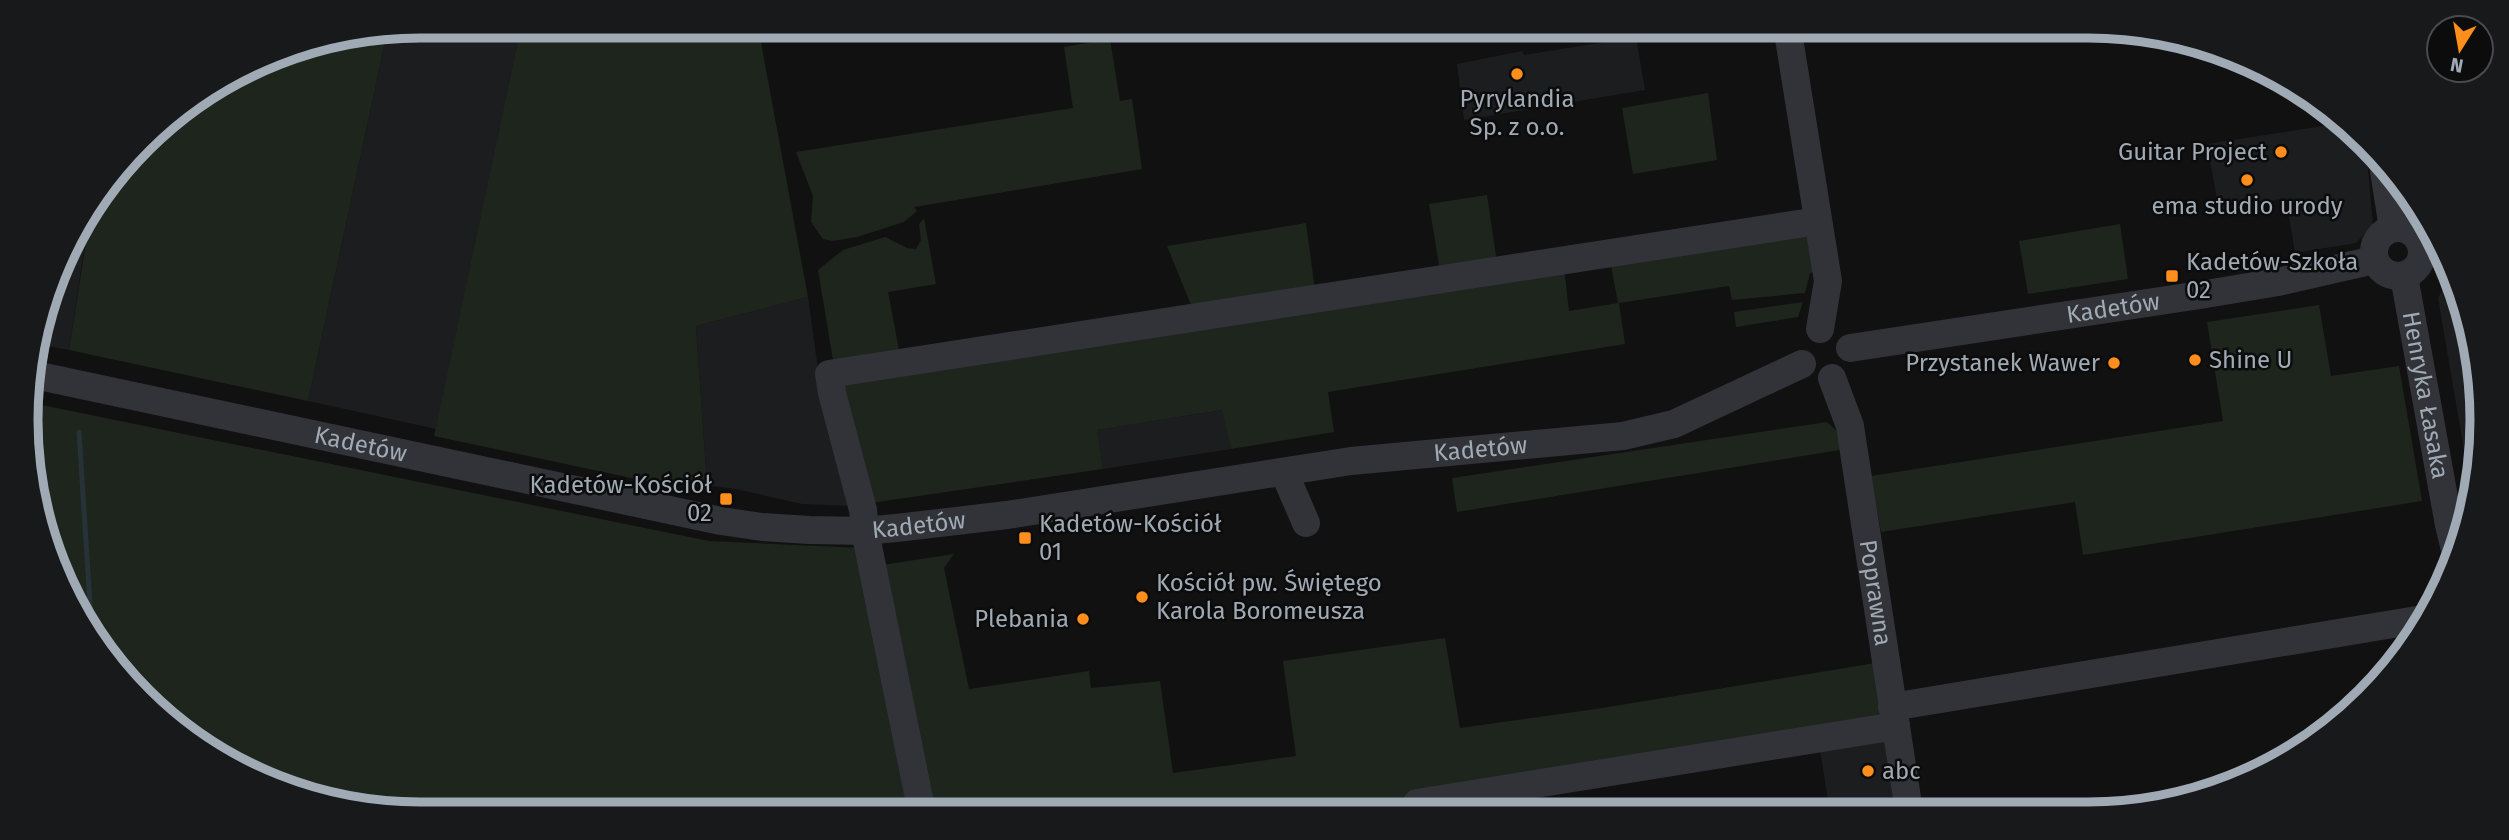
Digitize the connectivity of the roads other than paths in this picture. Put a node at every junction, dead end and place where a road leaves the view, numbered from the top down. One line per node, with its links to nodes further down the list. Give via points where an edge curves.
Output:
1 (1789, 38): 3 (street)
2 (2385, 180): 4 (street)
3 (1818, 221): 9 (street, via 1828,281); 16 (street, via 830,374)
4 (2393, 228): 5 (street, via 2409,230); 7 (street, via 2377,240)
5 (2429, 247)
6 (2430, 248): 8 (street, via 2416,269)
7 (2374, 260): 8 (street, via 2386,274); 10 (street, Kadetów, via 2278,282)
8 (2403, 276): 17 (street, Henryka Łasaka)
9 (1820, 329): 10 (street, via 1839,333); 11 (street, via 1805,339)
10 (1850, 348): 13 (street, via 1845,370)
11 (1802, 364): 13 (street, via 1818,378); 14 (street, Kadetów, via 1653,430)
12 (41, 376): 16 (street, Kadetów, via 721,521)
13 (1832, 378): 19 (street, Poprawna, via 1850,426)
14 (1284, 472): 15 (street); 16 (street, Kadetów)
15 (1306, 523)
16 (865, 531): 20 (street)
17 (2452, 537)
18 (2413, 621): 19 (street)
19 (1894, 716): 21 (street); 22 (street, Poprawna)
20 (920, 802)
21 (1422, 802)
22 (1908, 802)

